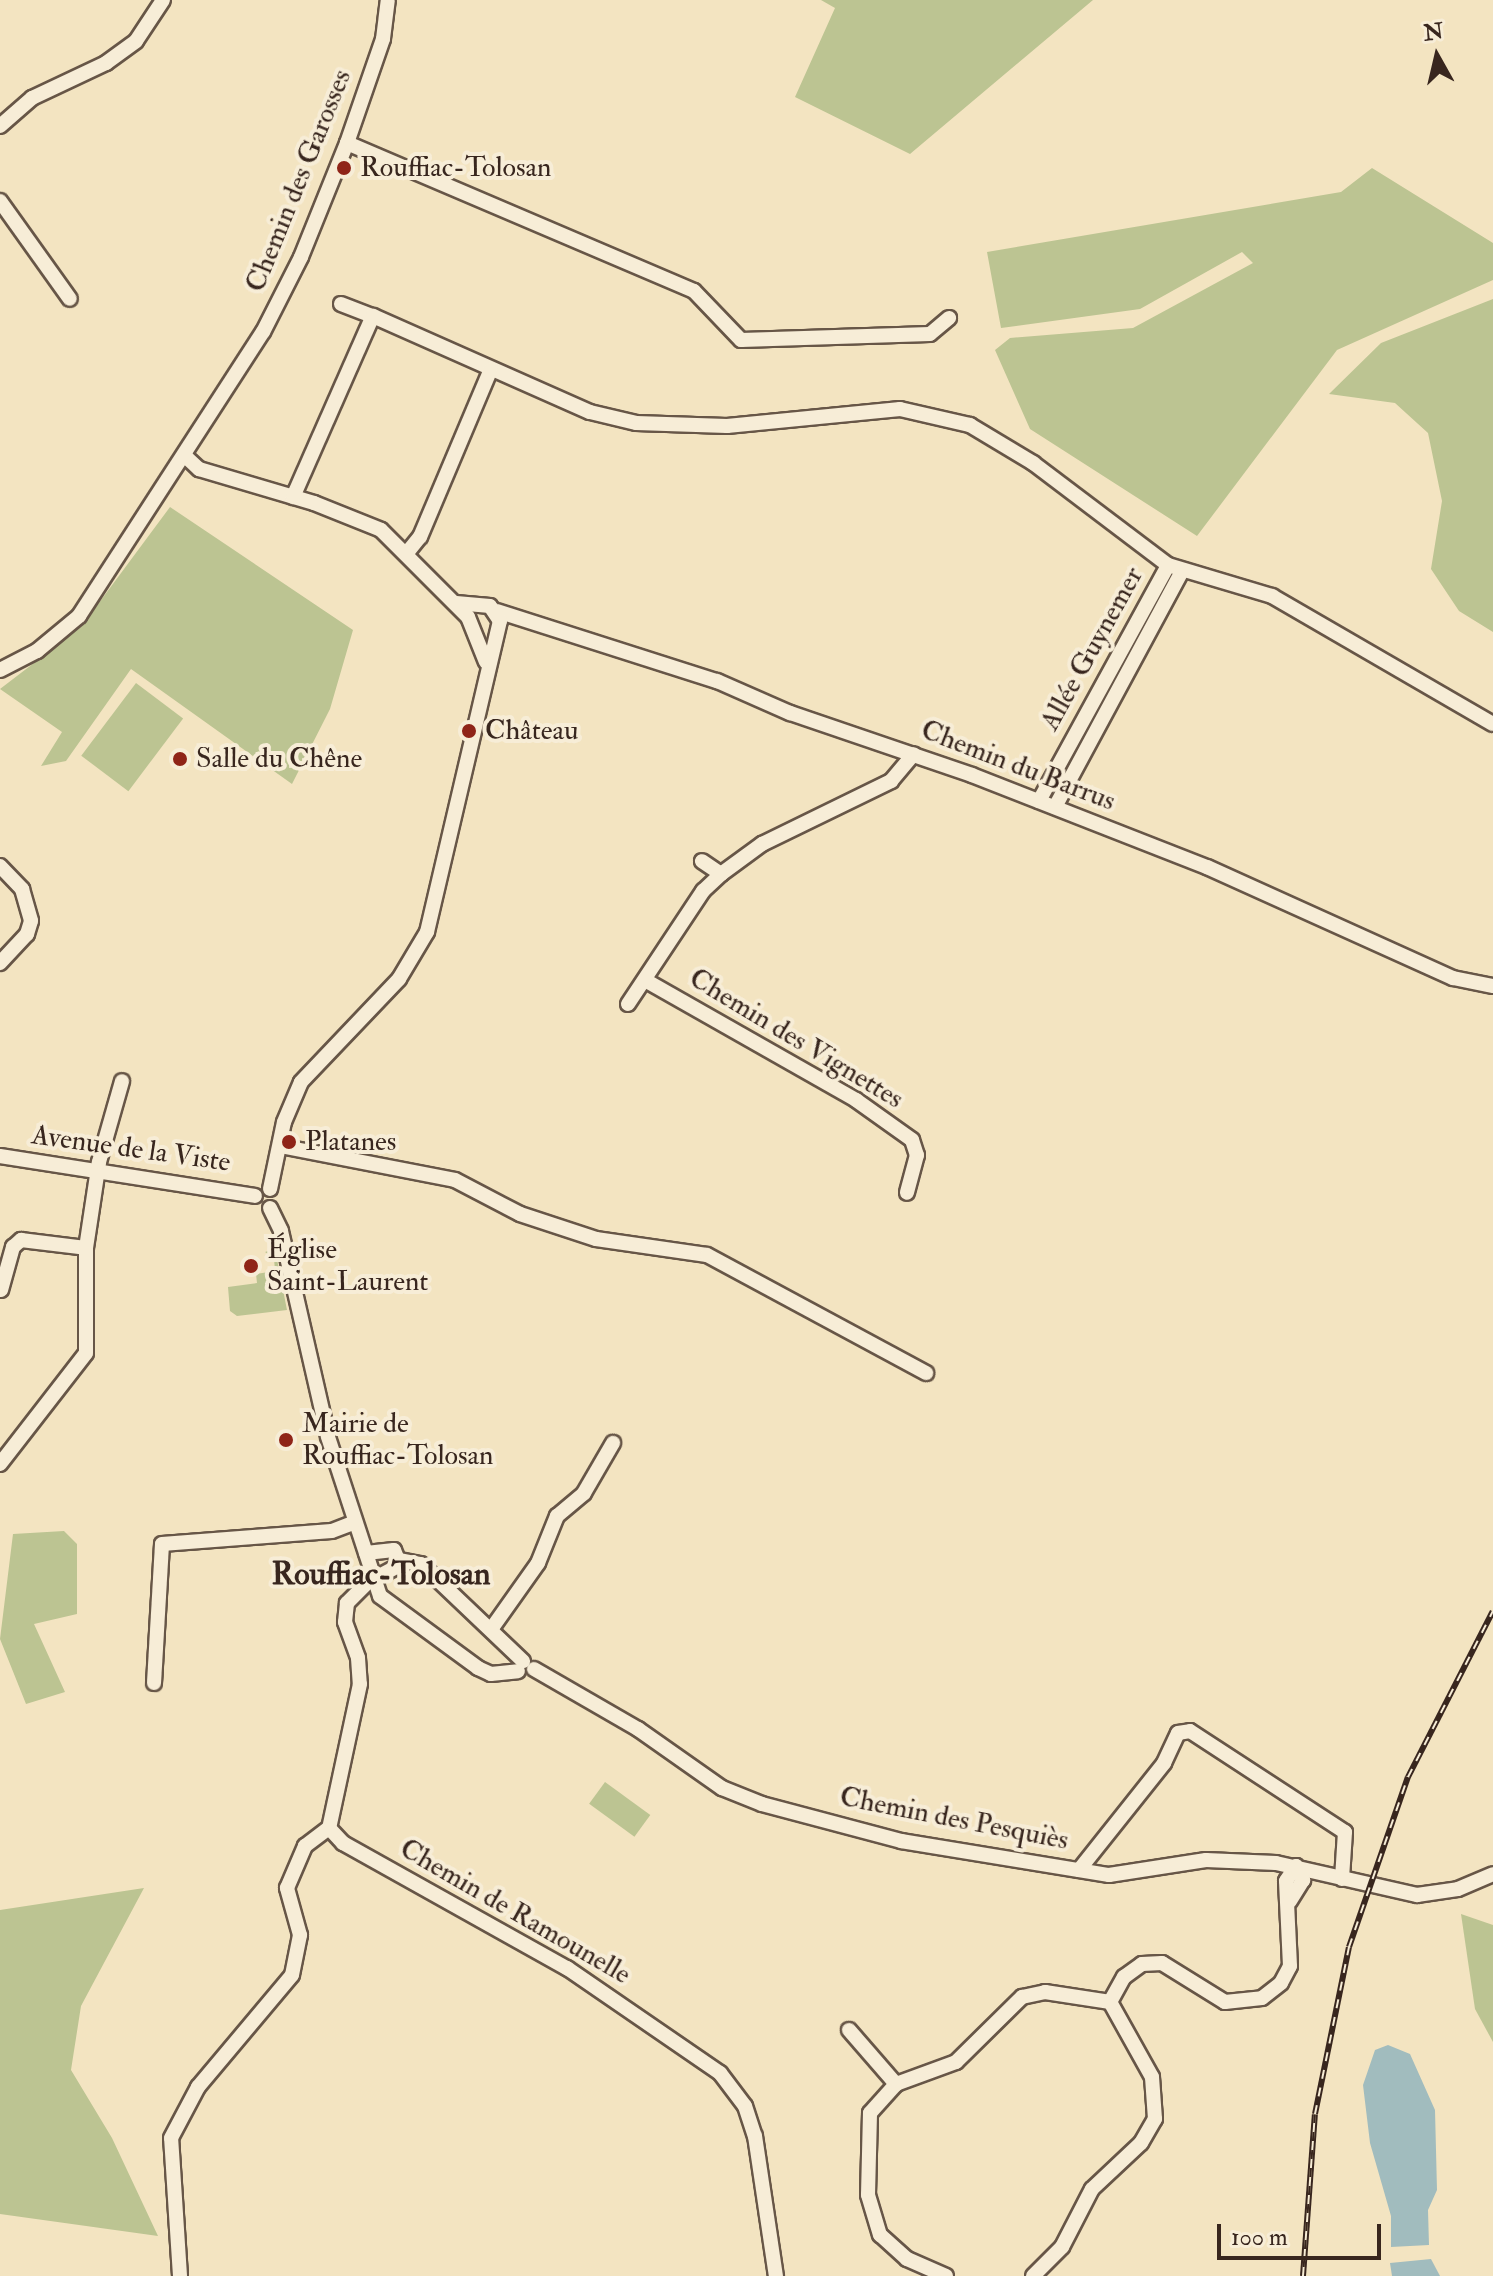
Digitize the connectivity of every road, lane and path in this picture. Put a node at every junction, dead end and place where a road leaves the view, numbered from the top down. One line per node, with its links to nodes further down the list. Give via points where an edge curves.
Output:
1 (163, 0): 3 (street, via 136,41 106,63 32,98)
2 (388, 0): 4 (street, Chemin des Garosses, via 383,39)
3 (0, 126)
4 (347, 143): 9 (street, via 694,291 741,340 930,334); 11 (street, Chemin des Garosses, via 279,302)
5 (0, 201): 6 (street)
6 (70, 299)
7 (341, 304): 8 (street)
8 (373, 316): 10 (street); 12 (street)
9 (949, 318)
10 (491, 369): 13 (street, via 420,537); 14 (street, via 590,412 636,423 727,426 900,409 970,425 1033,463)
11 (184, 455): 12 (street, via 199,469); 19 (street, Chemin des Garosses, via 79,616 52,641)
12 (293, 497): 13 (street, via 381,530)
13 (406, 554): 15 (street)
14 (1175, 568): 21 (street, via 1272,596); 23 (street, Allée Guynemer); 24 (street, Allée Guynemer)
15 (456, 603): 16 (street); 18 (street)
16 (480, 607): 17 (street); 18 (street)
17 (497, 622): 18 (street, Chemin du Barrus); 20 (street); 22 (street, Chemin du Barrus, via 518,620 717,681 790,713)
18 (475, 626): 20 (street)
19 (0, 670)
20 (488, 670): 33 (street, via 427,932 399,979 301,1082)
21 (1493, 724)
22 (914, 754): 23 (street, Chemin du Barrus); 27 (street, via 891,781 762,844)
23 (1039, 801): 24 (street, Chemin du Barrus)
24 (1055, 807): 30 (street, Chemin du Barrus)
25 (702, 861): 27 (street)
26 (0, 866): 28 (street, via 22,889 31,921 27,934)
27 (721, 874): 29 (street, via 703,891)
28 (0, 963)
29 (645, 980): 31 (street); 37 (street, Chemin des Vignettes, via 856,1100 912,1140 917,1155)
30 (1491, 988)
31 (628, 1004)
32 (122, 1081): 35 (street)
33 (280, 1146): 36 (street); 42 (street, via 455,1180 533,1219 596,1239 707,1255)
34 (0, 1156): 35 (street, Avenue de la Viste)
35 (98, 1170): 38 (street, Avenue de la Viste); 40 (street)
36 (270, 1189): 38 (street); 39 (street, via 276,1199)
37 (907, 1193)
38 (255, 1196): 39 (street, via 259,1207)
39 (270, 1208): 45 (street, via 281,1231)
40 (86, 1248): 41 (street, via 21,1240 13,1247); 44 (street, via 86,1353)
41 (1, 1290)
42 (926, 1373)
43 (613, 1443): 49 (street, via 589,1485 557,1516 538,1563)
44 (0, 1464)
45 (353, 1523): 46 (street); 51 (street, via 332,1531 162,1544)
46 (366, 1553): 47 (street, via 387,1548); 48 (street)
47 (400, 1560): 48 (street, via 394,1571); 49 (street, via 421,1564)
48 (375, 1579): 50 (street, via 380,1596 478,1668 491,1674); 52 (street, via 354,1595 345,1612 360,1684)
49 (492, 1628): 50 (street)
50 (525, 1667): 53 (street, Chemin des Pesquiès, via 638,1729 722,1788 752,1800 901,1841)
51 (154, 1683)
52 (329, 1828): 60 (street, via 305,1846 287,1888 300,1935 292,1975 205,2077 171,2138); 61 (street, Chemin de Ramounelle, via 343,1843 567,1968 720,2073 745,2106 755,2136)
53 (1079, 1870): 54 (street, Chemin des Pesquiès, via 1125,1875 1206,1860); 56 (street, via 1164,1763 1178,1733 1201,1738 1345,1832)
54 (1296, 1872): 56 (street, Chemin des Pesquiès); 57 (street, via 1290,1901 1290,1966 1281,1983 1262,1998 1225,2002 1172,1965 1151,1962 1132,1968)
55 (1493, 1874): 56 (street, Chemin des Pesquiès, via 1458,1889 1417,1895)
56 (1342, 1879)
57 (1110, 2002): 59 (street, via 1045,1992 1022,1997 956,2062); 63 (street, via 1152,2077 1155,2119 1141,2143 1092,2189 1062,2247)
58 (849, 2030): 59 (street)
59 (896, 2084): 62 (street, via 876,2103 867,2122 870,2209 888,2245)
60 (180, 2276)
61 (776, 2276)
62 (946, 2276)
63 (1033, 2276)

